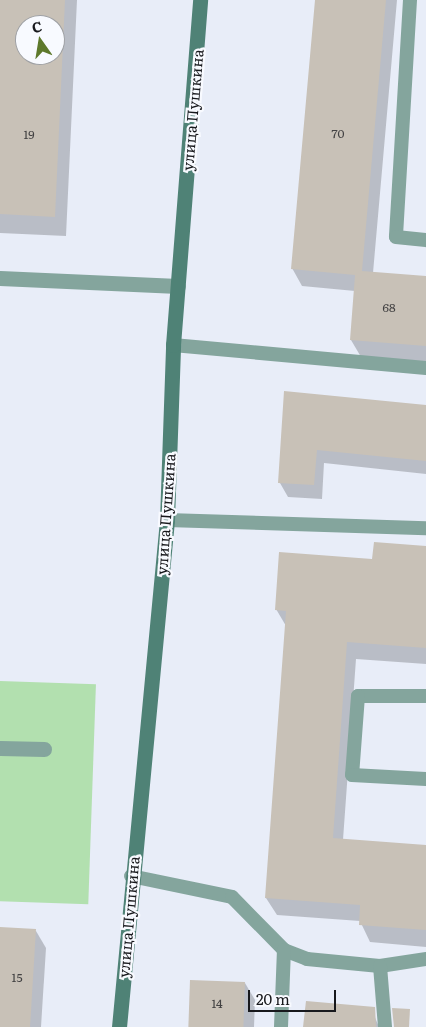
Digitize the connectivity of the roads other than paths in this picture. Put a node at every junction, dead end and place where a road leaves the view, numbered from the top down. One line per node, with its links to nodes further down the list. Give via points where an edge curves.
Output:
1 (200, 0): 5 (street, улица Пушкина)
2 (410, 0): 3 (lane, via 396,237)
3 (426, 240)
4 (0, 278): 5 (street)
5 (178, 286): 6 (street, улица Пушкина)
6 (173, 345): 7 (lane); 8 (street, улица Пушкина)
7 (426, 368)
8 (167, 520): 9 (lane); 14 (street, улица Пушкина)
9 (426, 528)
10 (426, 696): 13 (lane, via 358,696 352,775)
11 (0, 748): 12 (street)
12 (44, 749)
13 (426, 780)
14 (131, 876): 15 (lane, via 232,897); 18 (street, улица Пушкина)
15 (284, 950): 17 (lane, via 308,959); 19 (lane)
16 (426, 959): 17 (lane)
17 (380, 966): 20 (lane)
18 (119, 1027)
19 (281, 1027)
20 (385, 1027)

